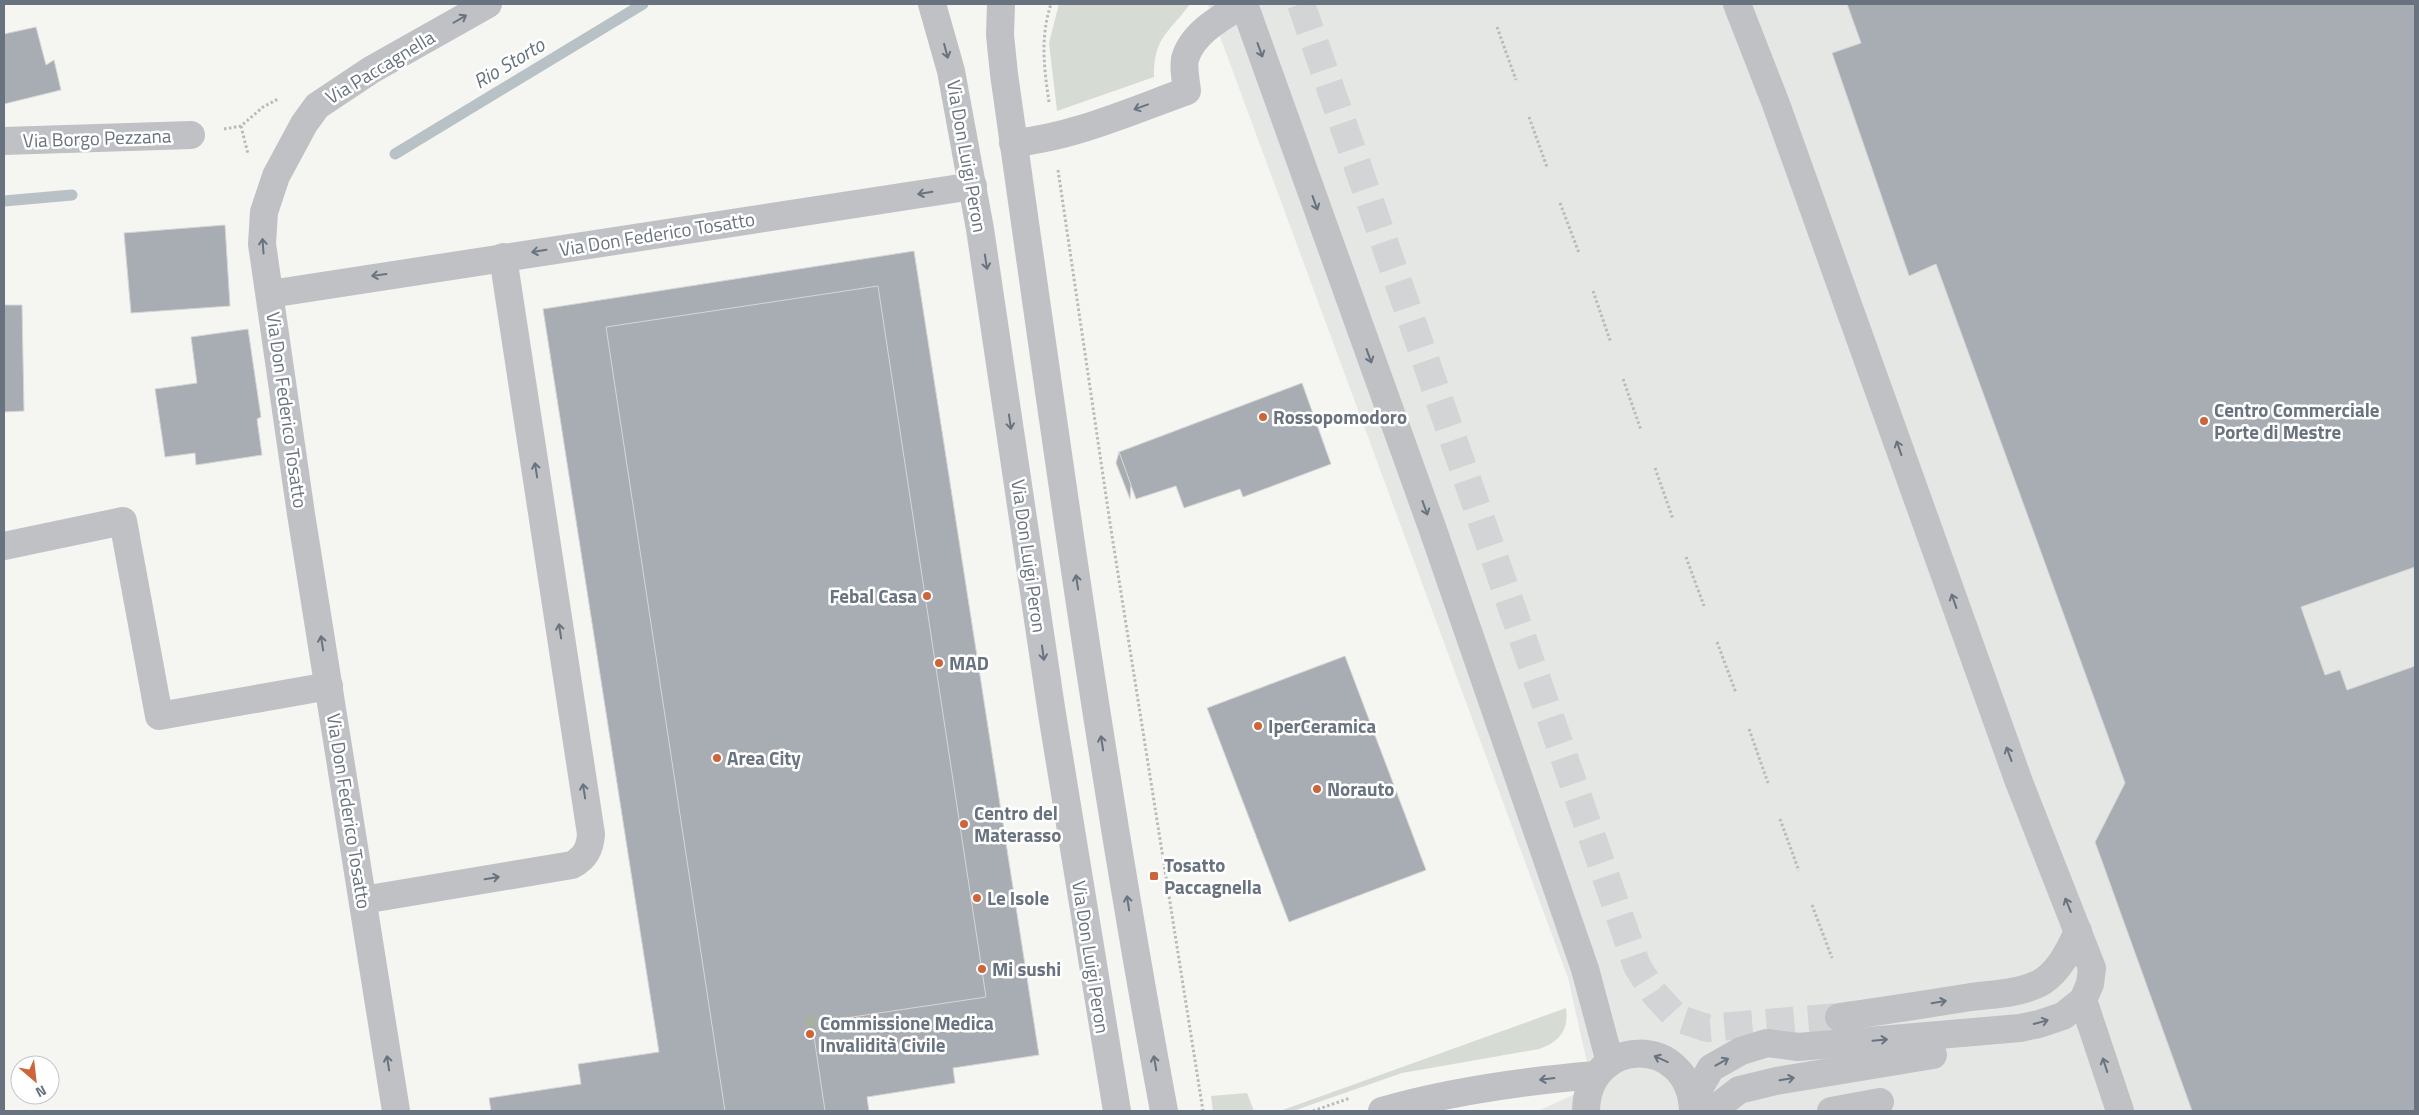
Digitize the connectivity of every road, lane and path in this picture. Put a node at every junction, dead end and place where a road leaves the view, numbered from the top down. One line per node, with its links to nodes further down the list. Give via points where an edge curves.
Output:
1 (488, 4): 20 (street, Via Paccagnella, one-way to 1, via 262,244 264,212 276,176 313,112 343,87)
2 (932, 4): 15 (street, Via Don Luigi Peron, one-way to 15, via 951,71)
3 (1001, 4): 13 (street, via 1000,35)
4 (1051, 4): 11 (path, via 1044,24 1043,64)
5 (1244, 4): 11 (street, one-way to 11, via 1219,19 1195,40 1184,61 1187,90); 43 (street, one-way to 43, via 1433,530 1587,974)
6 (1737, 4): 38 (street, one-way to 6, via 2019,782 1776,104)
7 (1496, 26): 8 (path)
8 (1516, 80)
9 (1529, 117): 14 (path)
10 (191, 135): 12 (street, Via Borgo Pezzana)
11 (1054, 137): 13 (street); 49 (path, via 1111,532)
12 (4, 141)
13 (1013, 143): 48 (street, one-way to 13, via 1087,646)
14 (1547, 167)
15 (973, 186): 18 (street, Via Don Federico Tosatto, one-way to 18); 47 (street, Via Don Luigi Peron, one-way to 47, via 1052,714)
16 (1560, 203): 17 (path)
17 (1578, 254)
18 (504, 257): 20 (street, Via Don Federico Tosatto, one-way to 20); 36 (street, one-way to 18, via 572,865 580,860 590,844)
19 (1593, 291): 21 (path)
20 (270, 294): 30 (street, Via Don Federico Tosatto, one-way to 20)
21 (1611, 343)
22 (1623, 379): 23 (path)
23 (1640, 430)
24 (1654, 468): 25 (path)
25 (1673, 519)
26 (4, 546): 30 (street, via 123,522 159,716)
27 (1686, 557): 28 (path)
28 (1704, 606)
29 (1717, 642): 31 (path)
30 (329, 686): 36 (street, Via Don Federico Tosatto)
31 (1736, 693)
32 (1749, 729): 33 (path)
33 (1768, 783)
34 (1780, 819): 35 (path)
35 (1799, 871)
36 (363, 900): 46 (street, Via Don Federico Tosatto, one-way to 36)
37 (1812, 905): 39 (path)
38 (2078, 931): 40 (street, via 2092,968); 41 (street, one-way to 38, via 2007,994 2039,984 2059,965)
39 (1832, 958)
40 (2084, 1000): 45 (street, one-way to 40, via 1711,1068 1741,1051 1767,1042 1798,1046 2020,1028 2064,1016); 53 (street, one-way to 40)
41 (1839, 1017)
42 (1932, 1055): 45 (street, one-way to 42, via 1739,1090 1767,1083)
43 (1603, 1068): 45 (street, one-way to 43, via 1677,1067 1662,1058 1644,1053 1626,1054); 50 (street, one-way to 50, via 1466,1092); 51 (street, via 1589,1087)
44 (1880, 1102): 52 (street)
45 (1699, 1107)
46 (396, 1111)
47 (1117, 1111)
48 (1164, 1111)
49 (1202, 1111)
50 (1382, 1111)
51 (1586, 1111)
52 (1831, 1111)
53 (2120, 1111)

